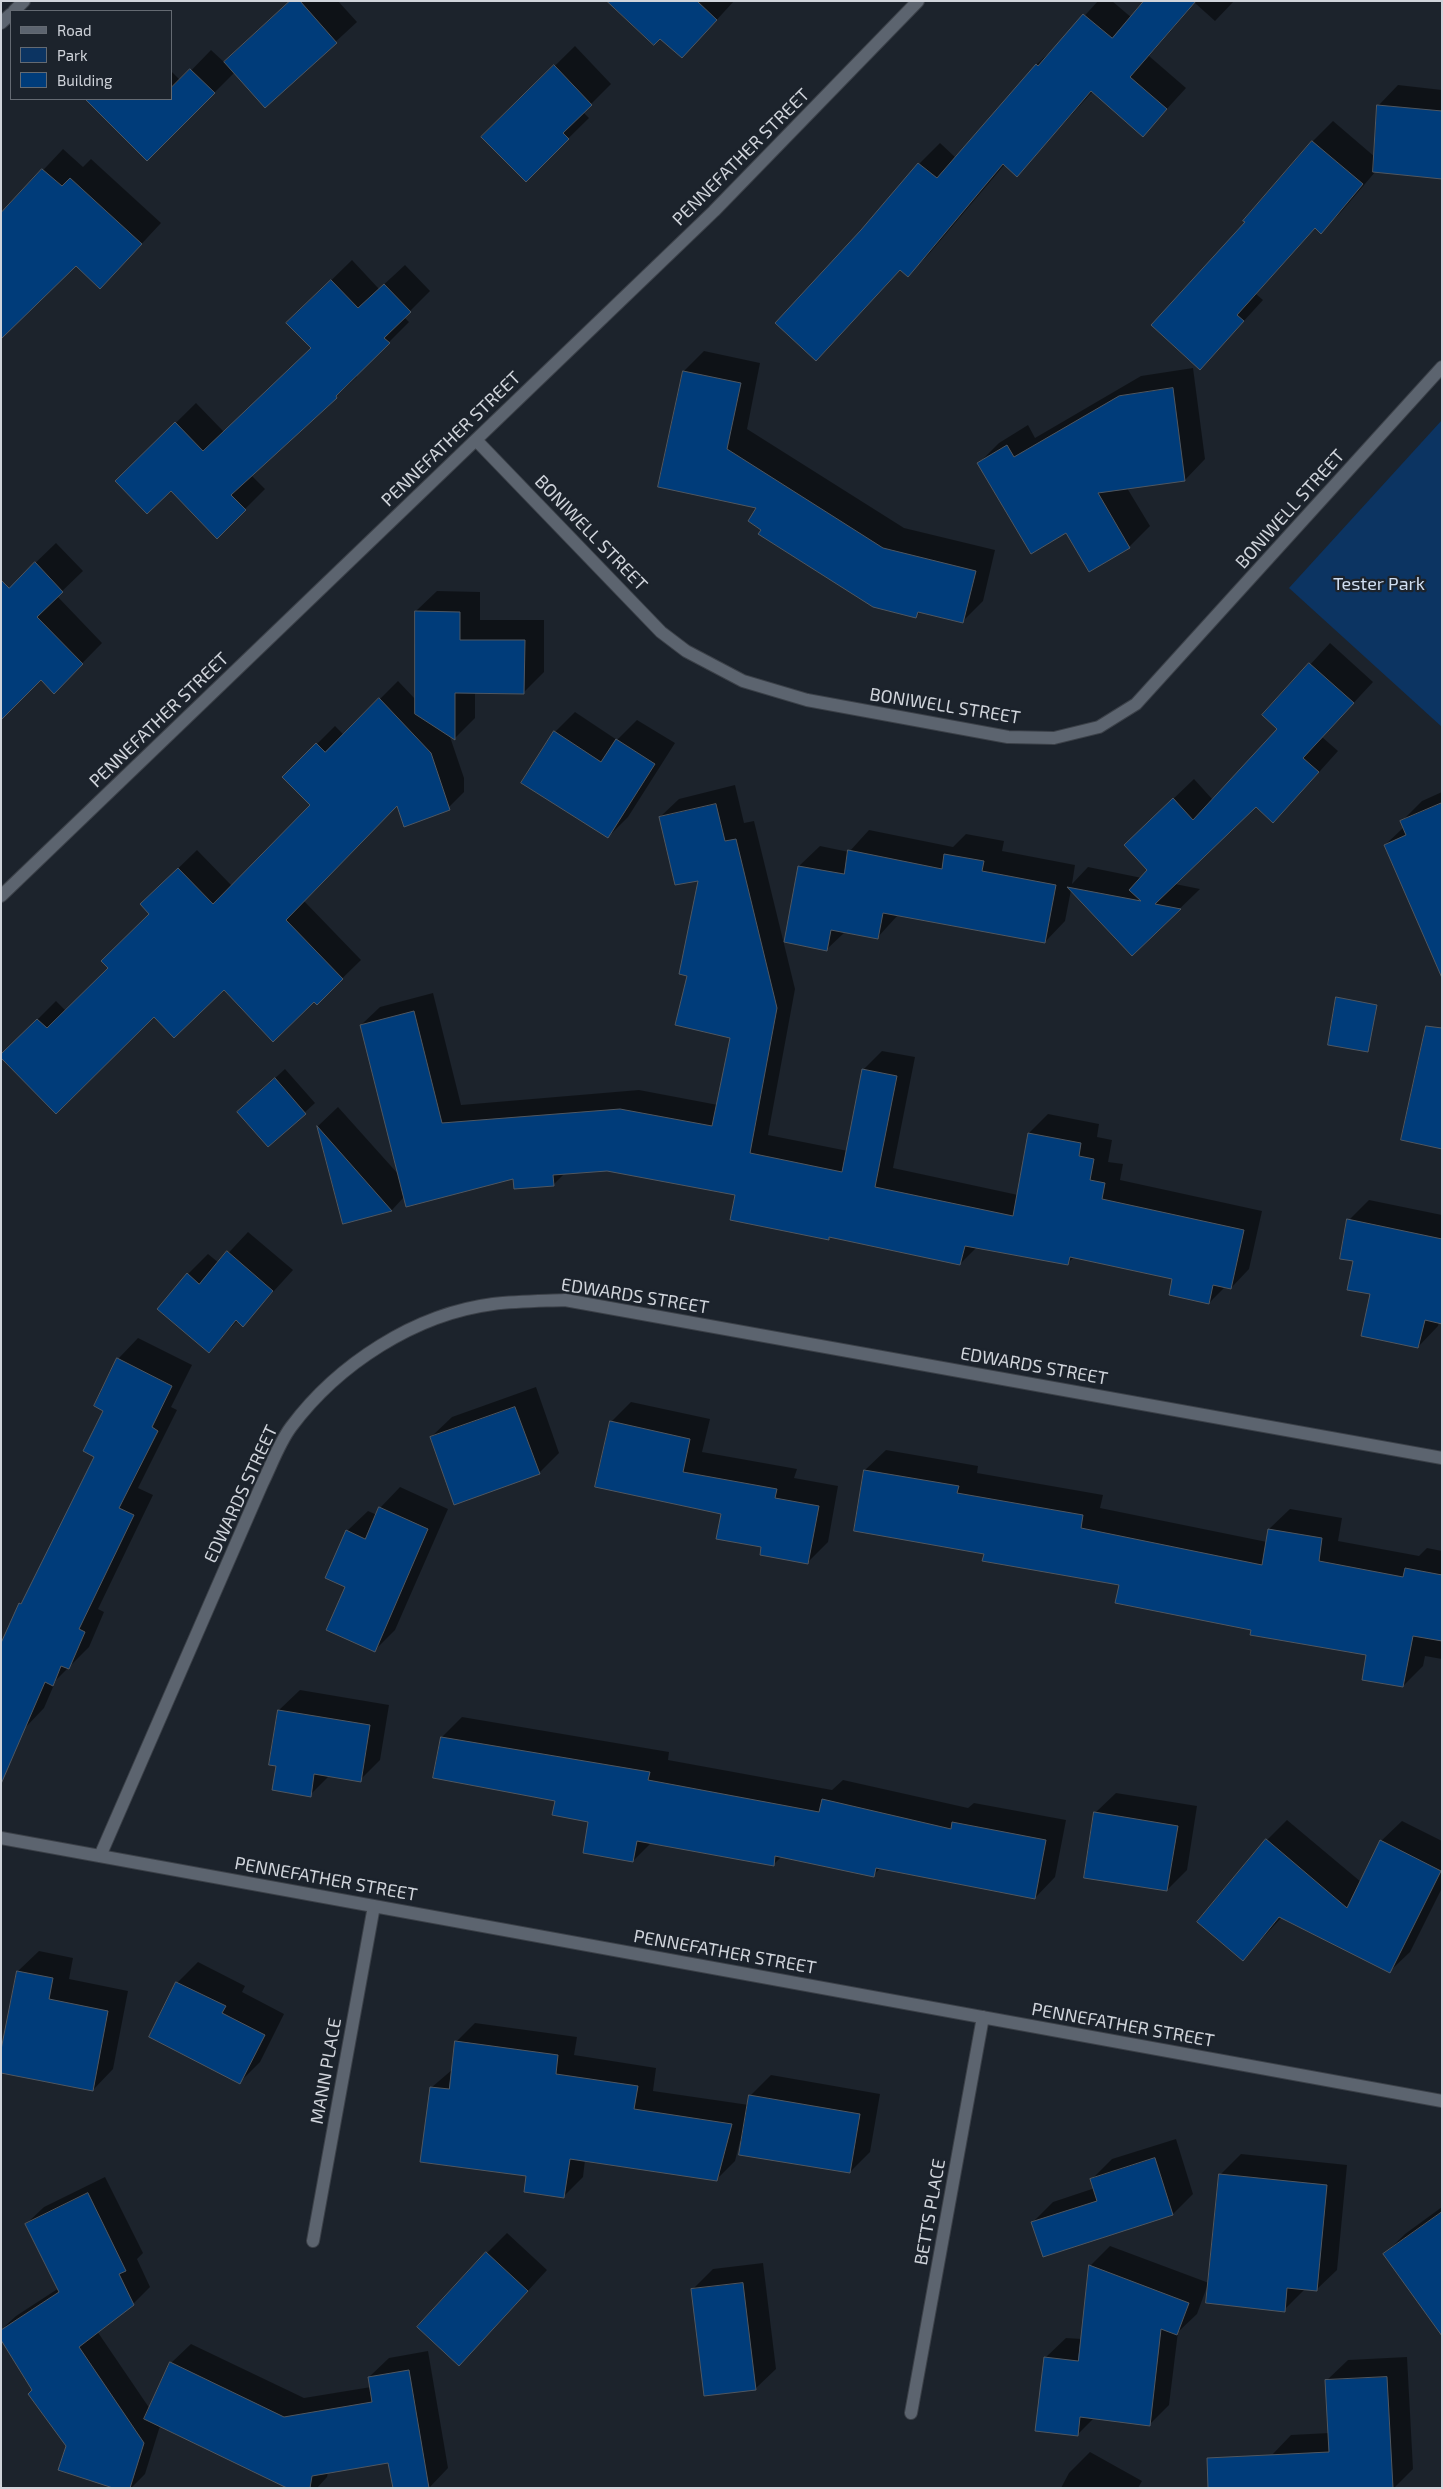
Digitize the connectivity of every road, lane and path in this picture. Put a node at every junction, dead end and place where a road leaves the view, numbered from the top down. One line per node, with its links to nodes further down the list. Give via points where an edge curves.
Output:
1 (24, 1): 3 (street)
2 (918, 1): 7 (street, PENNEFATHER STREET, via 714,212)
3 (14, 10)
4 (10, 14): 5 (street)
5 (1, 23)
6 (1442, 368): 7 (street, BONIWELL STREET, via 1136,704 1099,727 1054,738 1008,737 874,713 807,700 743,681 686,651 661,632)
7 (476, 440): 8 (street, PENNEFATHER STREET)
8 (1, 896)
9 (1442, 1458): 11 (street, EDWARDS STREET, via 565,1300 492,1304 457,1312 423,1324 360,1357 334,1378 290,1428 262,1484)
10 (1, 1838): 11 (street, PENNEFATHER STREET)
11 (100, 1856): 12 (street, PENNEFATHER STREET)
12 (374, 1906): 13 (street, PENNEFATHER STREET); 15 (street, MANN PLACE)
13 (984, 2017): 14 (street, PENNEFATHER STREET); 16 (street, BETTS PLACE)
14 (1442, 2101)
15 (313, 2242)
16 (911, 2413)

